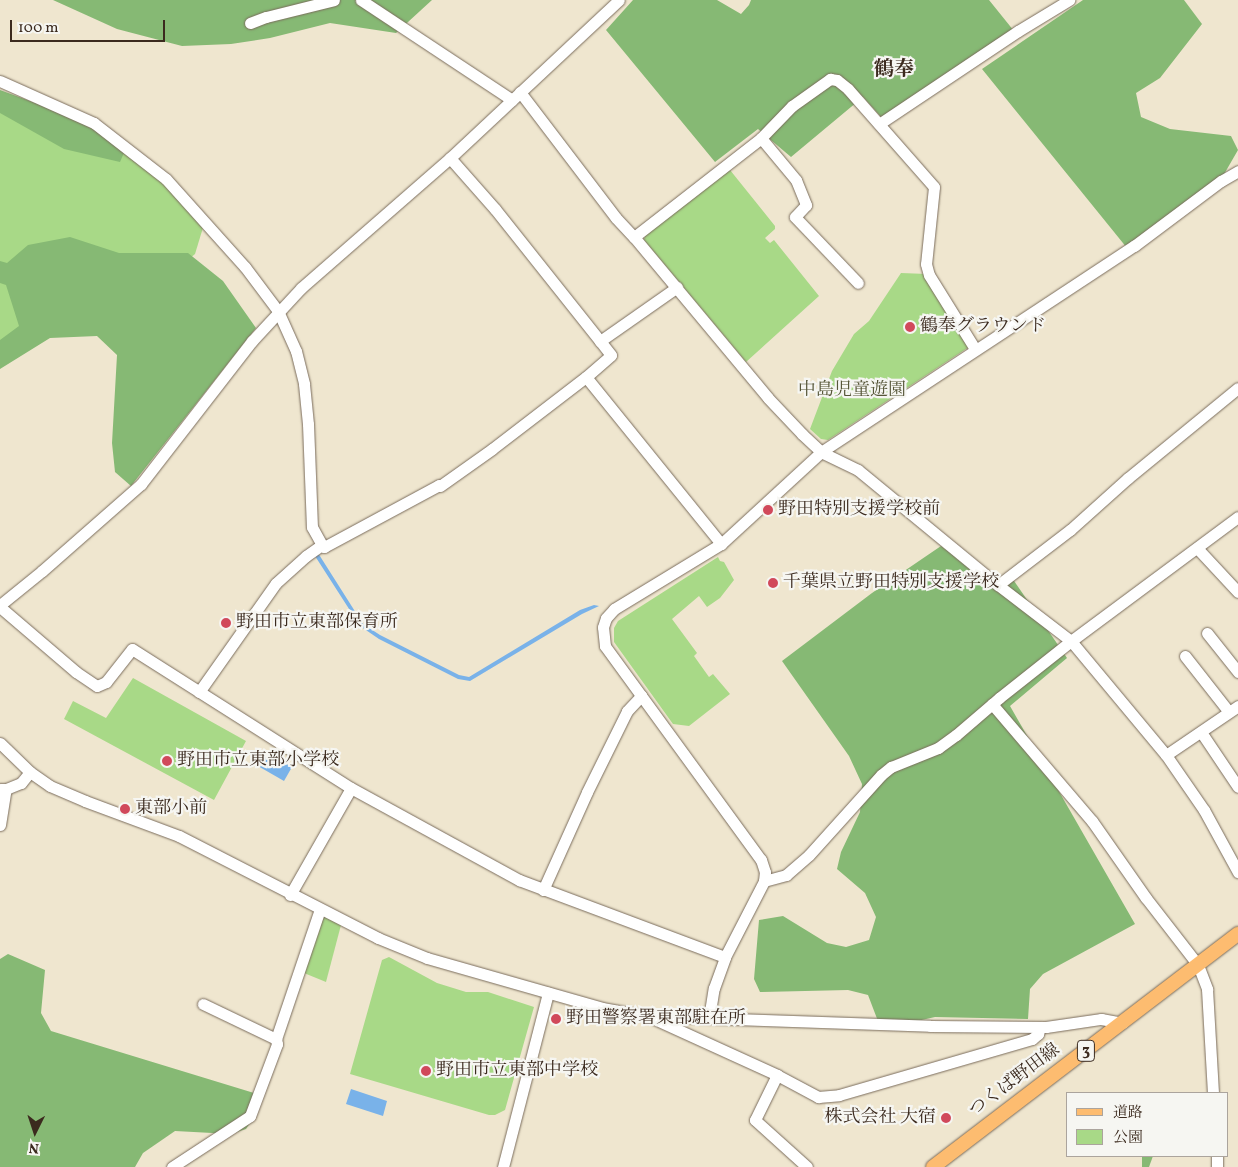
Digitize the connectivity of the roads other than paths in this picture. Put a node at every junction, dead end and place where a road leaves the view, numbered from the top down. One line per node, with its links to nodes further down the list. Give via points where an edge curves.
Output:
1 (334, 0): 5 (street)
2 (362, 0): 7 (street)
3 (619, 0): 7 (street)
4 (1070, 0): 8 (street)
5 (250, 23)
6 (0, 81): 15 (street, via 94,123 166,179 245,267)
7 (516, 96): 10 (street); 12 (street)
8 (879, 124): 9 (street, via 848,89 830,79 792,106); 17 (street, via 934,187 926,264 929,275)
9 (761, 138): 12 (street); 13 (street, via 796,180 806,205 795,217)
10 (450, 158): 15 (street); 16 (street)
11 (1238, 171): 17 (street, via 1134,246)
12 (634, 237): 14 (street)
13 (858, 283)
14 (677, 287): 16 (street); 20 (street, via 768,398)
15 (278, 312): 23 (street, via 296,351 304,384 312,527); 27 (street, via 141,484)
16 (600, 341): 18 (street, via 611,355)
17 (975, 349): 20 (street)
18 (586, 377): 22 (street); 23 (street, via 440,486 324,547)
19 (1238, 388): 25 (street, via 1070,530)
20 (821, 452): 22 (street); 25 (street, via 858,470)
21 (1238, 517): 24 (street)
22 (721, 544): 33 (street, via 614,609 606,618 603,627 605,646)
23 (322, 545): 32 (street, via 276,583)
24 (1197, 548): 26 (street); 29 (street)
25 (998, 585): 29 (street)
26 (1238, 592)
27 (0, 606): 32 (street, via 76,672 97,686 106,682 132,649)
28 (1207, 633): 31 (street)
29 (1071, 641): 34 (street); 38 (street)
30 (1184, 656): 35 (street)
31 (1238, 672)
32 (199, 692): 41 (street)
33 (641, 696): 46 (street, via 761,860); 47 (street, via 628,711 586,792)
34 (992, 704): 46 (street, via 938,748 891,767 809,856 786,875); 52 (street, via 1092,821)
35 (1234, 709): 36 (street)
36 (1201, 732): 38 (street); 40 (street)
37 (0, 743): 39 (street)
38 (1166, 755): 44 (street)
39 (30, 772): 42 (street, via 21,783); 48 (street, via 50,786 86,802 179,836)
40 (1238, 787)
41 (351, 788): 47 (street, via 485,862); 48 (street)
42 (3, 789): 43 (street)
43 (0, 825)
44 (1235, 857): 45 (street)
45 (1238, 872)
46 (764, 881): 51 (street)
47 (544, 890): 51 (street)
48 (290, 895): 49 (street)
49 (320, 909): 53 (street, via 428,958); 59 (street)
50 (1238, 934): 52 (main road, つくば野田線 / 3)
51 (725, 958): 56 (street, via 714,988)
52 (1198, 965): 57 (main road, つくば野田線 / 3); 61 (street, via 1207,989)
53 (548, 993): 55 (street, via 602,1008); 63 (street)
54 (203, 1004): 59 (street)
55 (648, 1016): 56 (street); 60 (street)
56 (709, 1018): 58 (street)
57 (1123, 1023): 58 (street, via 1101,1019); 65 (main road, つくば野田線 / 3)
58 (1040, 1027): 60 (street, via 1032,1040 839,1096 818,1096)
59 (276, 1039): 62 (street, via 278,1044 250,1116)
60 (777, 1075): 64 (street, via 754,1120)
61 (1213, 1092)
62 (172, 1167)
63 (503, 1167)
64 (807, 1167)
65 (933, 1167)

